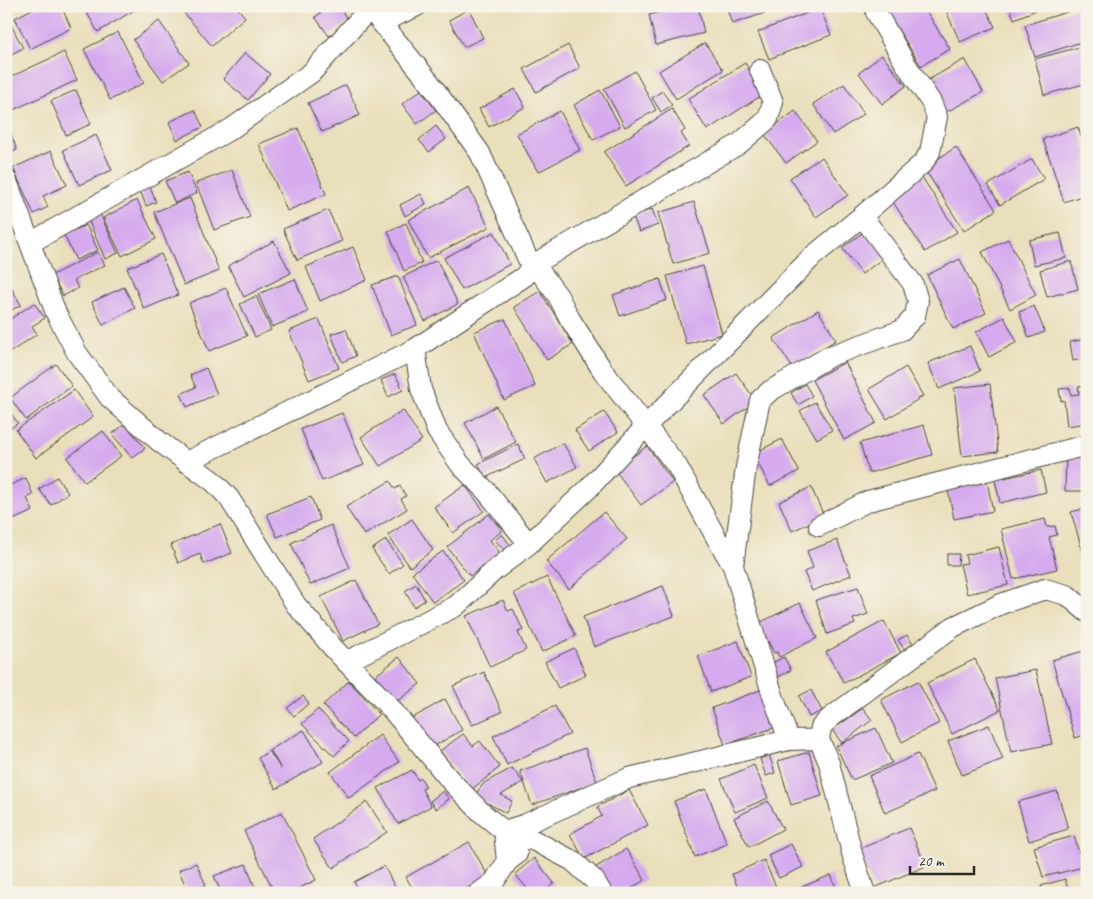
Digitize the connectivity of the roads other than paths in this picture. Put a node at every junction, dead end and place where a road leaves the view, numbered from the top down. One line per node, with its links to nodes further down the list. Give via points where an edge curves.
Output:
1 (417, 6): 3 (street)
2 (875, 6): 6 (street, via 937,117 930,152 923,162)
3 (373, 12): 7 (street, via 311,73 231,129); 8 (street, via 480,153)
4 (760, 70): 8 (street, via 772,102 768,119 755,131 739,144)
5 (6, 179): 7 (street)
6 (862, 216): 10 (street, via 813,256); 15 (street, via 913,284 918,301 914,316 902,330 830,356 770,390 760,400 746,467)
7 (30, 243): 12 (street, via 56,313 77,353 110,398)
8 (531, 266): 9 (street, via 526,276); 10 (street, via 538,269 558,296 603,371)
9 (415, 349): 12 (street); 14 (street, via 421,389 437,431 460,464)
10 (646, 426): 14 (street, via 588,490); 15 (street, via 677,466)
11 (1087, 446): 13 (street, via 868,501)
12 (186, 462): 17 (street, via 214,482 229,498 296,605)
13 (819, 526)
14 (529, 544): 17 (street, via 456,606)
15 (733, 566): 19 (street)
16 (1087, 612): 18 (street, via 1067,595 1045,589 1001,604 953,627 838,712 821,727)
17 (346, 662): 20 (street, via 388,705 450,780)
18 (819, 739): 19 (street); 25 (street, via 829,763)
19 (789, 740): 20 (street, via 629,778 526,824)
20 (504, 830): 21 (street); 22 (street)
21 (535, 841): 22 (street); 24 (street, via 573,861 594,880)
22 (507, 862): 23 (street, via 494,882)
23 (479, 893)
24 (602, 893)
25 (865, 893)

